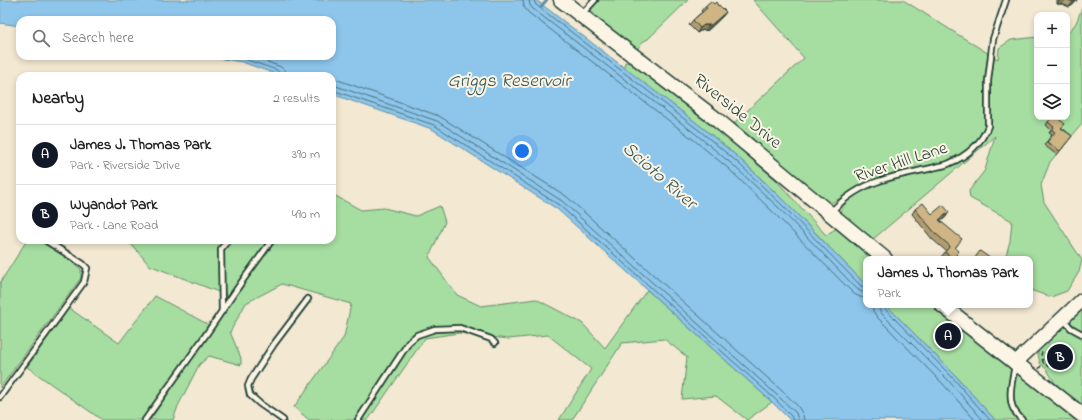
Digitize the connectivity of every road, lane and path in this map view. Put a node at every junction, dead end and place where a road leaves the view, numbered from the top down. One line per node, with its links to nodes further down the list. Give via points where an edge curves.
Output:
1 (561, 0): 4 (main road, Riverside Drive)
2 (595, 0): 4 (lane)
3 (1006, 0): 5 (lane, River Hill Lane, via 993,39 988,81 988,126 978,144 949,164 880,180 861,188 842,200)
4 (581, 15): 5 (main road, Riverside Drive, via 716,119)
5 (830, 212): 9 (main road, Riverside Drive)
6 (51, 244): 18 (lane, via 87,268 84,282)
7 (225, 244): 13 (lane, via 221,249)
8 (269, 244): 13 (lane)
9 (881, 256)
10 (308, 299): 21 (lane, via 274,344 248,386 250,395)
11 (1082, 300): 14 (street)
12 (946, 308): 17 (main road)
13 (222, 311): 20 (lane)
14 (1062, 318): 15 (lane, via 1071,328); 17 (street)
15 (1082, 334)
16 (495, 343): 22 (lane, via 491,339 460,328 435,329 417,335)
17 (1015, 363): 19 (main road); 23 (lane, via 1012,405)
18 (0, 397)
19 (1082, 415)
20 (145, 420)
21 (283, 420)
22 (358, 420)
23 (1022, 420)

